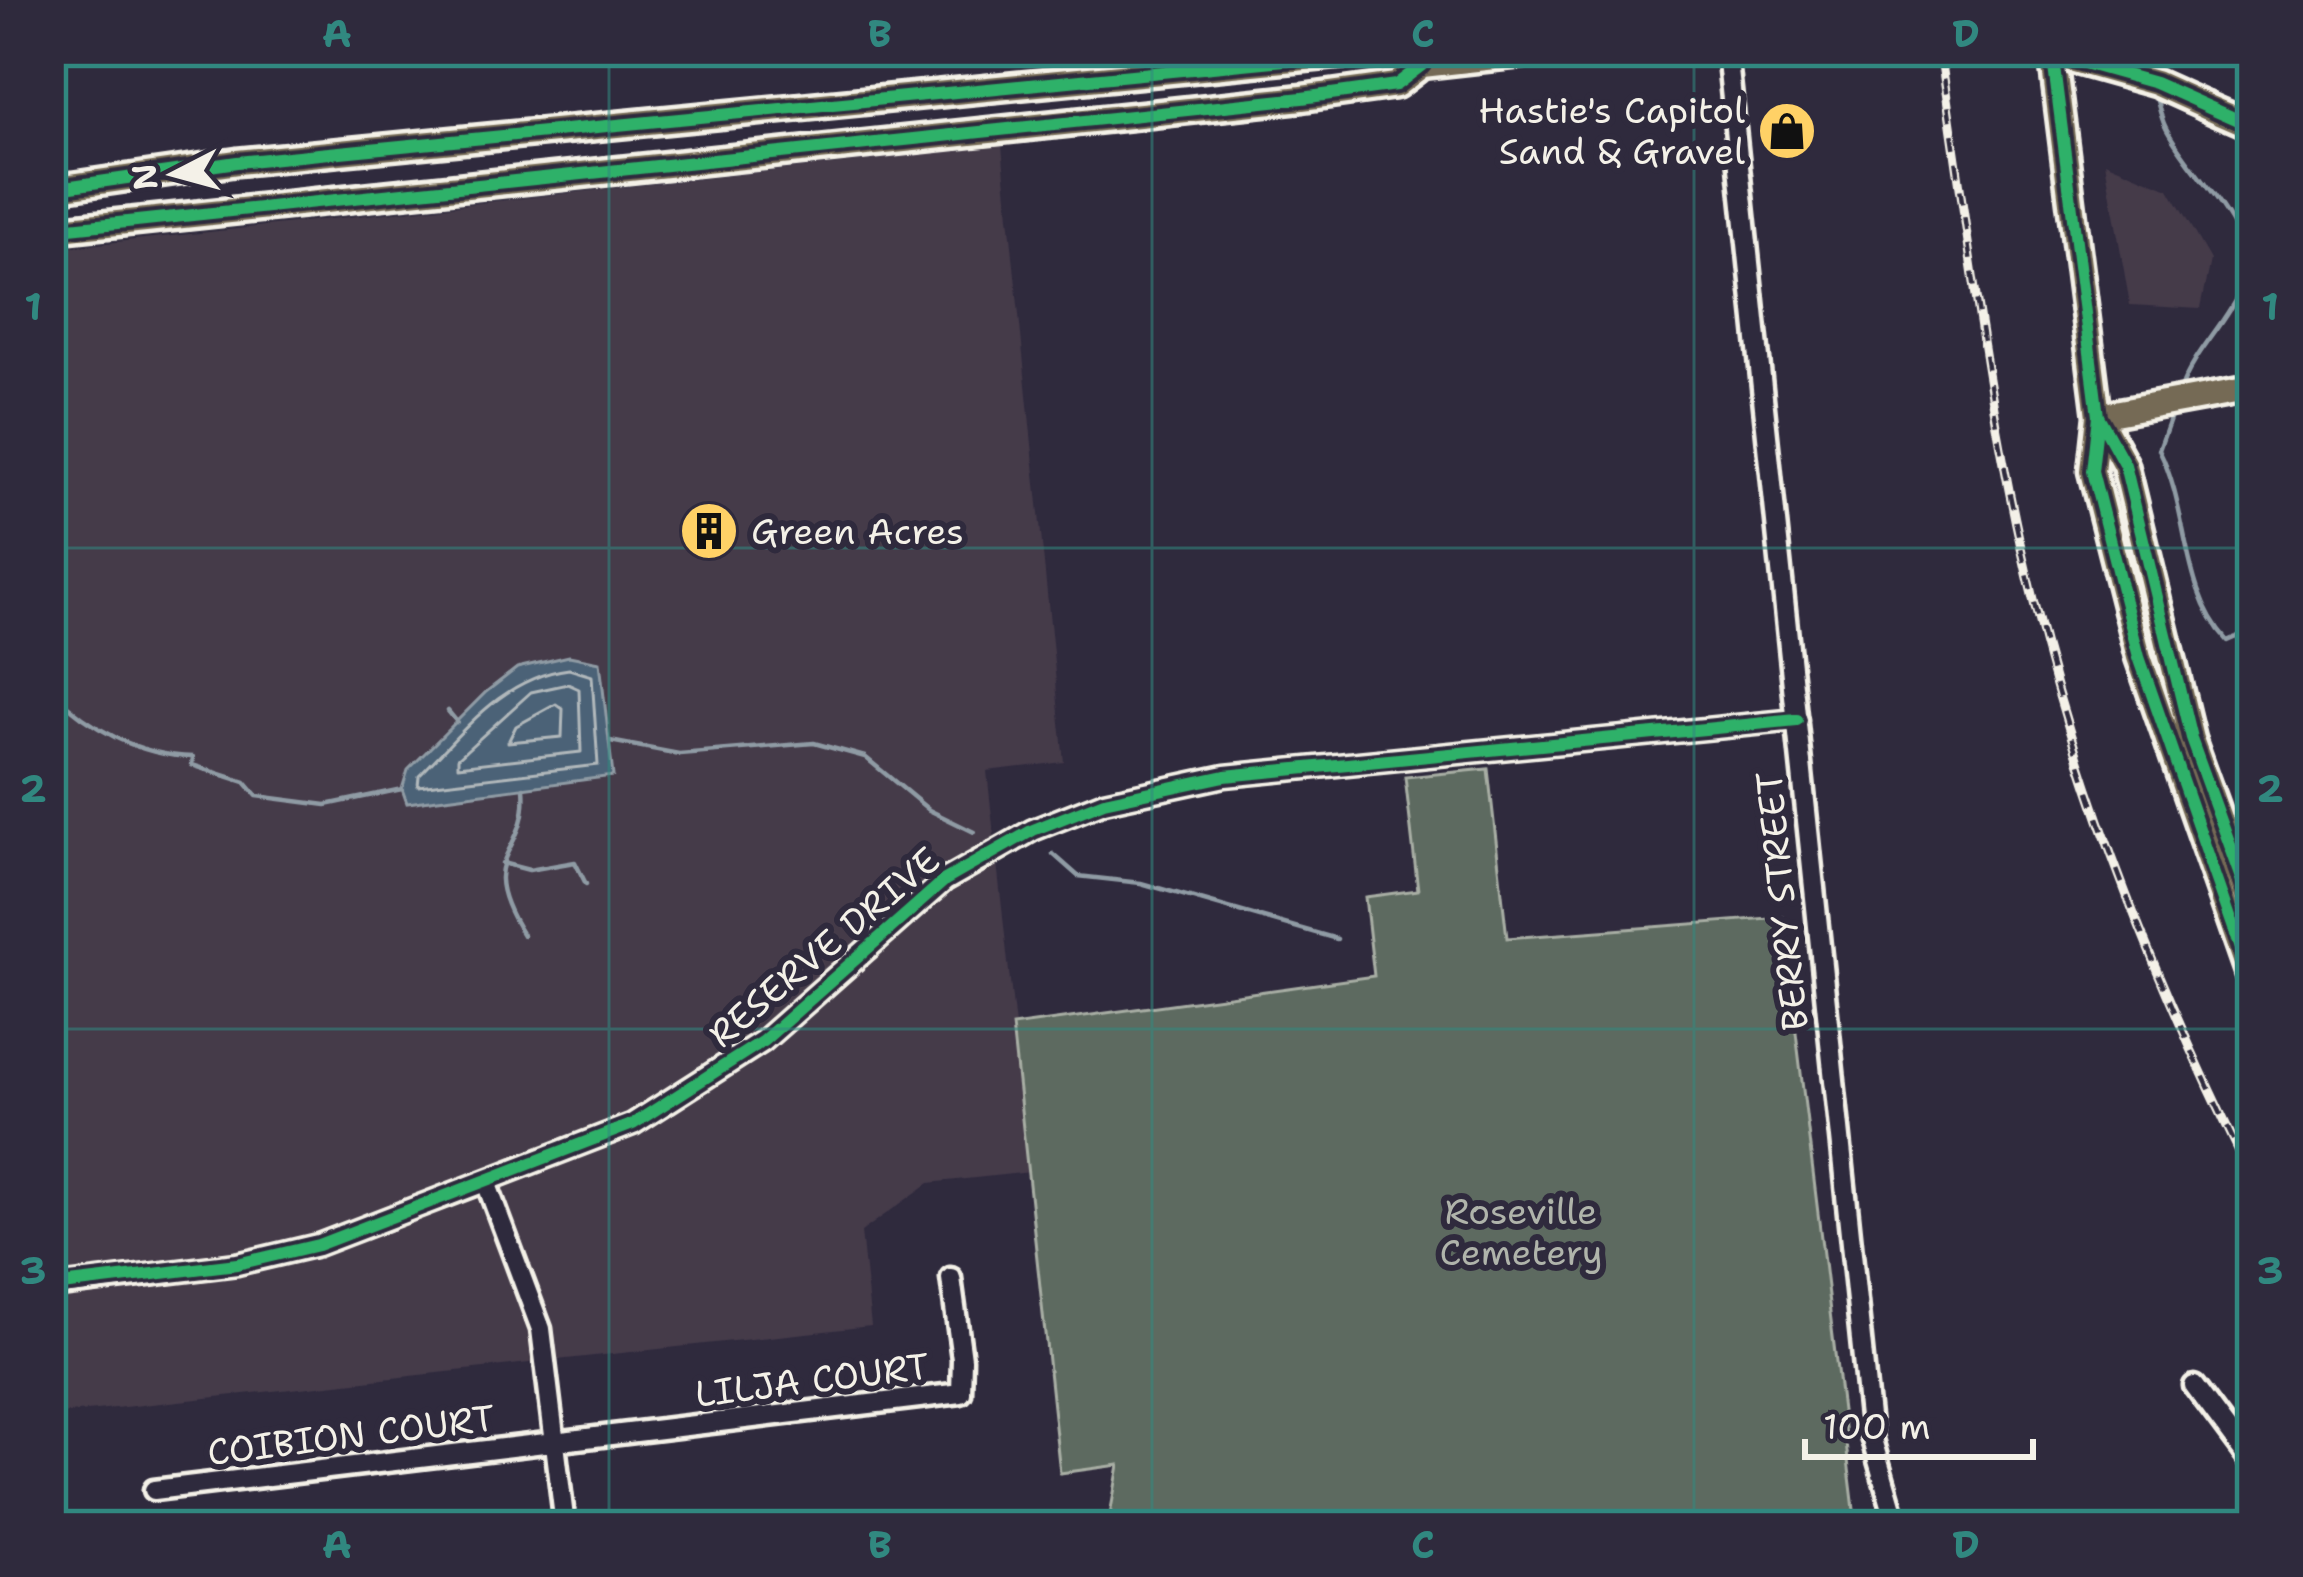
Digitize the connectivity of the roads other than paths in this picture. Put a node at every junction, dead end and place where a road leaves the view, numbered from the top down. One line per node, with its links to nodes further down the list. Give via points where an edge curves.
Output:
1 (1377, 51): 9 (main road, via 237,162)
2 (1392, 51): 7 (main road)
3 (1549, 51): 7 (main road)
4 (1727, 51): 15 (street, BERRY STREET)
5 (2041, 51): 8 (main road, bridge, via 2155,83)
6 (2052, 51): 14 (main road)
7 (1422, 65): 12 (main road, via 1396,86 1302,98)
8 (2252, 126)
9 (82, 184): 10 (main road); 11 (main road)
10 (51, 189)
11 (51, 203)
12 (51, 230)
13 (2252, 388): 14 (main road)
14 (2098, 416): 16 (main road, via 2092,471); 17 (main road, via 2125,465 2191,738)
15 (1797, 720): 20 (street, RESERVE DRIVE, via 1226,776 1078,811 924,896 799,1011 690,1092 621,1130); 28 (street, BERRY STREET, via 1871,1436)
16 (2176, 773): 18 (main road, via 2194,791); 19 (main road)
17 (2252, 906)
18 (2252, 941)
19 (2252, 980)
20 (486, 1182): 22 (street, RESERVE DRIVE, via 296,1251); 24 (street, via 542,1329)
21 (951, 1278): 24 (street, LILJA COURT, via 961,1393)
22 (52, 1286)
23 (2194, 1386): 25 (street)
24 (556, 1444): 26 (street, COIBION COURT); 27 (street)
25 (2252, 1464)
26 (154, 1490)
27 (565, 1526)
28 (1897, 1526)

